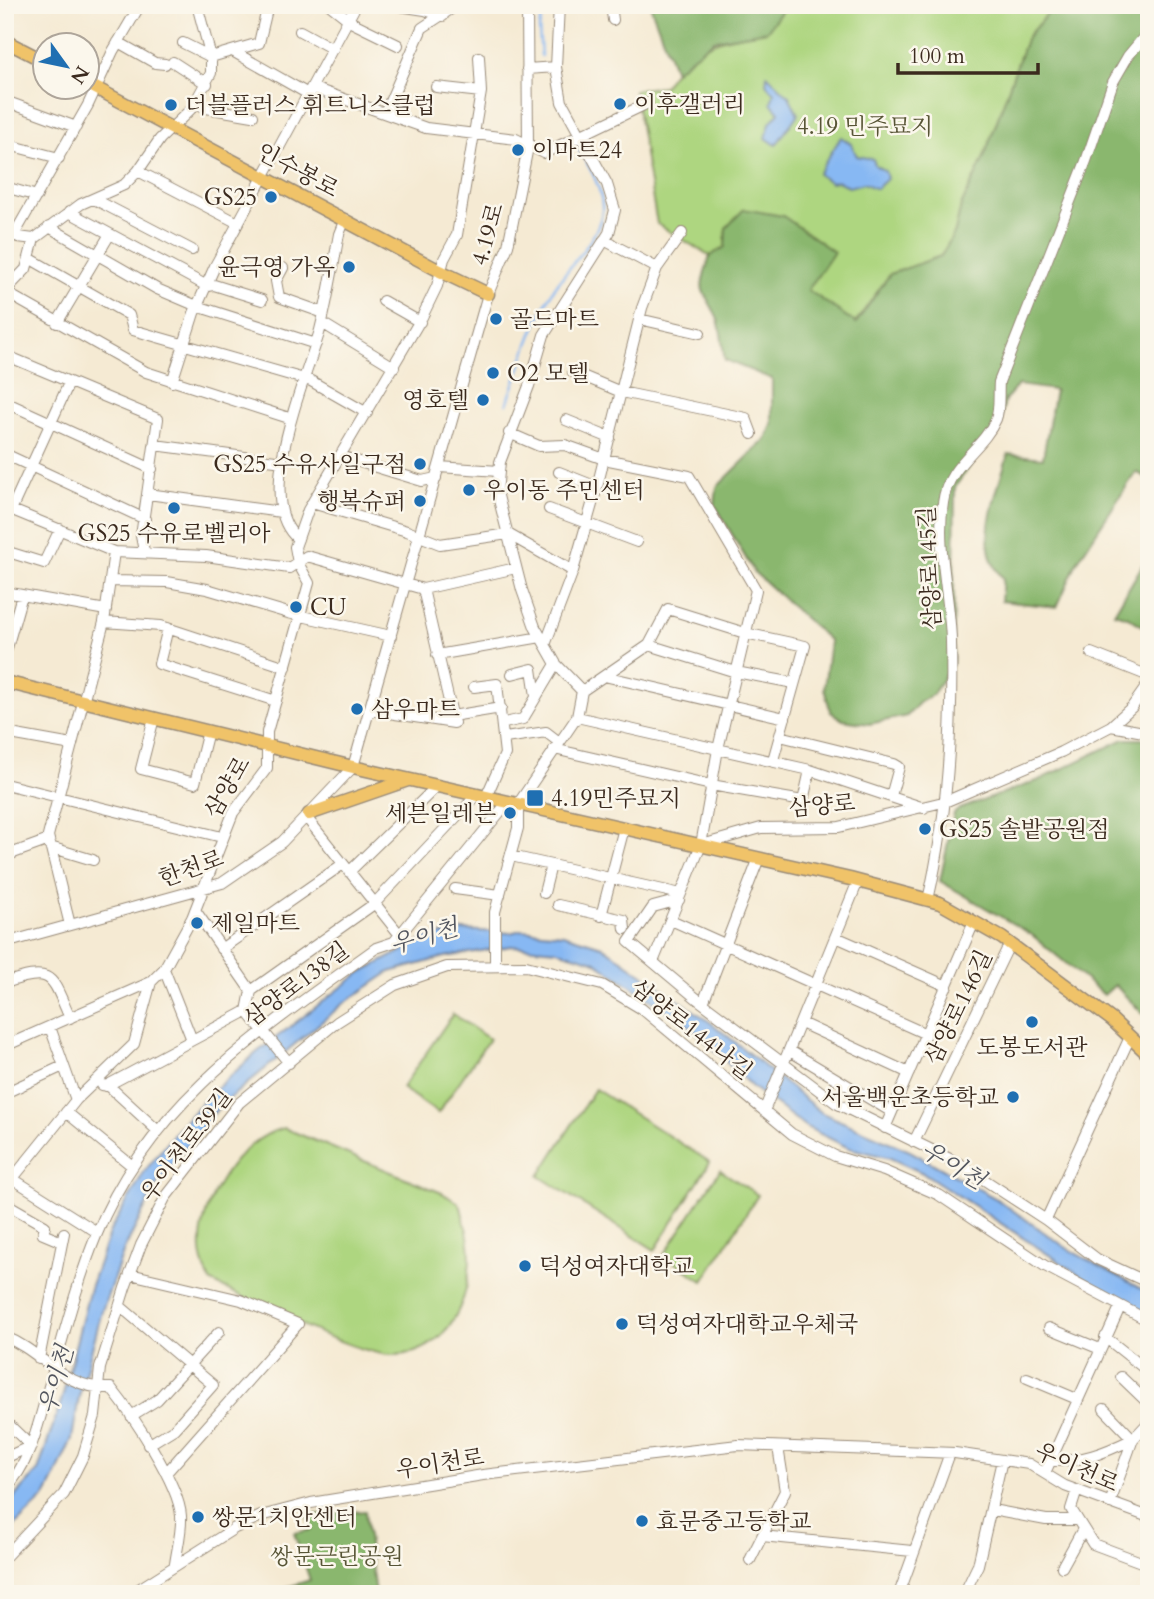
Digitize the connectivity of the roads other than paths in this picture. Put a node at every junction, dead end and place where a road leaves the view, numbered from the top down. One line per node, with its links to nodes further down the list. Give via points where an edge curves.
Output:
1 (140, 5): 17 (street)
2 (197, 5): 23 (street)
3 (268, 5): 21 (street, via 259,43)
4 (330, 5): 12 (street)
5 (356, 5): 12 (street)
6 (393, 5): 11 (street)
7 (457, 5): 11 (street)
8 (527, 5): 27 (street, 4.19로)
9 (559, 5): 25 (street)
10 (611, 5): 13 (street)
11 (443, 16): 37 (street, via 422,29)
12 (350, 18): 19 (street); 20 (street)
13 (613, 20)
14 (300, 31): 20 (street)
15 (1149, 31): 182 (street, 삼양로145길, via 1113,82 999,382 996,419 946,485 943,529 951,639)
16 (5, 41): 22 (main road)
17 (118, 42): 26 (street); 28 (street)
18 (183, 43): 23 (street)
19 (398, 45)
20 (334, 49): 31 (street)
21 (234, 52): 23 (street); 31 (street)
22 (32, 55)
23 (211, 57): 28 (street)
24 (479, 57): 32 (street)
25 (556, 67): 27 (street); 42 (street, via 562,102)
26 (102, 68)
27 (527, 69): 43 (street, 4.19로)
28 (207, 84): 35 (street)
29 (436, 87): 32 (street)
30 (102, 92): 40 (main road, 인수봉로)
31 (312, 92): 37 (street); 47 (street)
32 (481, 92): 41 (street)
33 (5, 102): 39 (street)
34 (85, 102): 39 (street)
35 (196, 103): 38 (street); 40 (street)
36 (648, 103): 42 (street)
37 (385, 113): 41 (street, via 426,128)
38 (253, 116)
39 (76, 127): 45 (street)
40 (171, 127): 46 (street); 47 (main road, 인수봉로)
41 (474, 134): 43 (street); 65 (street, via 457,235)
42 (580, 136): 43 (street, via 544,153); 59 (street, via 607,184 615,210)
43 (528, 144): 69 (street, 4.19로, via 508,246)
44 (5, 145): 45 (street)
45 (59, 158): 49 (street)
46 (138, 172): 50 (street, via 124,185); 53 (street)
47 (265, 176): 52 (main road, 인수봉로); 53 (street)
48 (5, 187): 49 (street)
49 (37, 196): 57 (street)
50 (94, 199): 51 (street); 60 (street)
51 (69, 212): 54 (street); 56 (street)
52 (345, 219): 65 (main road, 인수봉로); 73 (street)
53 (238, 223): 67 (street)
54 (49, 227): 58 (street); 61 (street)
55 (682, 233): 64 (street)
56 (110, 234): 61 (street); 67 (street)
57 (8, 235): 58 (street)
58 (34, 239): 62 (street)
59 (604, 240): 64 (street); 92 (street, via 544,335)
60 (192, 250)
61 (97, 255): 66 (street); 72 (street)
62 (29, 258): 66 (street); 68 (street, via 18,281)
63 (282, 268): 73 (street, via 276,281 279,297)
64 (657, 268): 74 (street)
65 (440, 271): 69 (main road, 인수봉로); 75 (street)
66 (79, 286): 76 (street); 78 (street, via 129,315 133,330)
67 (206, 286): 70 (street); 72 (street)
68 (5, 292): 76 (street)
69 (488, 293): 103 (street, 4.19로)
70 (262, 300)
71 (383, 301): 75 (street)
72 (197, 306): 78 (street); 79 (street)
73 (323, 318): 79 (street); 81 (street)
74 (639, 319): 77 (street); 86 (street)
75 (419, 322): 81 (street)
76 (57, 323): 84 (street)
77 (700, 333)
78 (184, 344): 83 (street); 84 (street)
79 (316, 344): 83 (street)
80 (5, 355): 85 (street)
81 (394, 367): 88 (street)
82 (573, 372): 86 (street)
83 (304, 381): 88 (street); 89 (street)
84 (172, 382): 89 (street)
85 (69, 383): 91 (street); 95 (street, via 158,419)
86 (621, 392): 93 (street, via 746,418); 94 (street)
87 (5, 402): 91 (street)
88 (367, 414): 97 (street)
89 (289, 418): 99 (street)
90 (566, 420): 94 (street)
91 (50, 421): 100 (street); 101 (street)
92 (509, 433): 98 (street, via 539,446 554,443); 102 (street)
93 (752, 434)
94 (610, 438): 98 (street)
95 (155, 445): 99 (street); 101 (street)
96 (5, 454): 100 (street)
97 (340, 456): 103 (street, via 422,481); 107 (street)
98 (604, 459): 105 (street); 133 (street, via 689,476 756,590)
99 (282, 462): 110 (street)
100 (32, 466): 108 (street); 111 (street)
101 (152, 468): 106 (street)
102 (499, 471): 103 (street); 114 (street, via 497,492)
103 (438, 472): 115 (street, 4.19로)
104 (559, 472): 105 (street)
105 (597, 487): 112 (street)
106 (148, 495): 110 (street); 111 (street)
107 (312, 503): 115 (street); 116 (street)
108 (9, 508): 113 (street)
109 (549, 509): 112 (street)
110 (281, 512): 116 (street, via 289,532)
111 (145, 519): 120 (street)
112 (586, 525): 117 (street); 123 (street)
113 (60, 529): 118 (street, via 44,563); 119 (street)
114 (508, 534): 115 (street, via 440,544); 122 (street); 123 (street)
115 (419, 536): 125 (street, 4.19로)
116 (298, 539): 121 (street)
117 (637, 542)
118 (5, 551)
119 (114, 551): 120 (street); 124 (street)
120 (144, 551): 121 (street, via 289,568)
121 (298, 563): 125 (street, via 307,556); 130 (street, via 309,583)
122 (516, 568): 126 (street); 135 (street)
123 (573, 570): 135 (street)
124 (110, 581): 129 (street); 130 (street, via 167,582 207,589)
125 (405, 585): 126 (street); 134 (street, 4.19로)
126 (423, 590): 139 (street)
127 (5, 592): 128 (street)
128 (23, 595): 129 (street); 137 (street)
129 (106, 610): 131 (street)
130 (300, 615): 134 (street); 141 (street)
131 (104, 622): 132 (street); 152 (street)
132 (168, 628): 141 (street); 153 (street, via 159,664)
133 (745, 633): 136 (street, via 668,610); 142 (street); 147 (street, via 805,646)
134 (391, 636): 156 (street, 4.19로)
135 (543, 641): 139 (street); 140 (street)
136 (649, 645): 142 (street); 144 (street)
137 (6, 648)
138 (1091, 653): 145 (street)
139 (438, 655): 157 (street)
140 (556, 664): 150 (street); 151 (street)
141 (286, 667): 153 (street)
142 (736, 672): 147 (street); 154 (street)
143 (512, 674): 151 (street, via 532,669)
144 (604, 676): 150 (street); 154 (street)
145 (1149, 676)
146 (5, 682): 152 (main road, 삼양로)
147 (794, 683): 160 (street)
148 (1149, 683): 162 (street, 삼양로)
149 (474, 687): 155 (street, via 497,684)
150 (582, 691): 158 (street)
151 (536, 696): 161 (street, via 523,719)
152 (83, 701): 159 (main road, 삼양로); 168 (street)
153 (276, 701): 169 (street)
154 (728, 707): 160 (street); 171 (street)
155 (501, 708): 157 (street); 161 (street)
156 (369, 710): 157 (street, via 454,723); 173 (street, 4.19로)
157 (453, 716)
158 (578, 717): 170 (street, 삼양로138길); 171 (street)
159 (154, 718): 163 (main road, 삼양로); 163 (street, 삼양로, via 141,769 195,783)
160 (785, 718): 166 (street)
161 (504, 723): 167 (street)
162 (1111, 726): 165 (street); 182 (street, 삼양로)
163 (208, 732): 169 (main road, 삼양로)
164 (5, 733): 168 (street)
165 (1149, 733)
166 (780, 736): 172 (street); 181 (street, via 894,764 899,767)
167 (505, 738): 170 (street, via 546,732); 180 (street, via 505,754)
168 (72, 745): 179 (street)
169 (268, 746): 173 (main road, 삼양로); 187 (street, 삼양로, via 267,768 233,813)
170 (556, 746): 177 (street); 183 (street, 삼양로138길)
171 (718, 749): 172 (street); 177 (street)
172 (773, 760): 174 (street)
173 (353, 767): 175 (main road, 삼양로); 185 (street, 한천로)
174 (810, 770): 177 (street, via 803,801); 181 (street)
175 (409, 780): 178 (main road, 삼양로); 185 (main road)
176 (5, 784): 179 (street)
177 (711, 785): 189 (street)
178 (437, 786): 180 (main road, 삼양로); 195 (street)
179 (58, 796): 187 (street); 188 (street)
180 (482, 796): 183 (main road, 삼양로); 204 (street)
181 (891, 796): 184 (street)
182 (947, 801): 184 (street, 삼양로); 203 (street, 삼양로145길)
183 (513, 803): 186 (main road, 삼양로); 191 (street, via 518,828); 212 (street, 삼양로138길)
184 (924, 807): 189 (street, 삼양로, via 839,827 761,828)
185 (308, 815): 195 (street); 198 (street, 한천로, via 282,842 222,883)
186 (624, 828): 189 (main road, 삼양로); 196 (street)
187 (222, 837): 198 (street, 삼양로)
188 (50, 844): 190 (street); 193 (street); 210 (street)
189 (701, 845): 192 (main road, 삼양로); 202 (street)
190 (5, 856)
191 (511, 856): 194 (street); 201 (street)
192 (759, 858): 197 (main road, 삼양로); 216 (street)
193 (93, 860)
194 (551, 865): 196 (street); 200 (street)
195 (346, 868): 204 (street); 217 (street)
196 (611, 878): 202 (street); 207 (street)
197 (858, 881): 203 (main road, 삼양로); 213 (street)
198 (202, 888): 206 (street, 삼양로); 210 (street, 한천로)
199 (455, 889): 201 (street)
200 (544, 893)
201 (500, 895): 219 (street, via 495,912)
202 (680, 897): 208 (street); 218 (street, via 653,908 629,942)
203 (928, 900): 209 (main road, 삼양로)
204 (374, 904): 212 (street); 225 (street)
205 (558, 905): 207 (street)
206 (195, 910): 217 (street); 220 (street, 삼양로)
207 (601, 916): 211 (street, via 624,920)
208 (671, 920): 216 (street); 218 (street)
209 (974, 922): 215 (main road, 삼양로); 224 (street)
210 (70, 925): 214 (street, 한천로)
211 (625, 929)
212 (400, 935): 231 (street, 삼양로138길)
213 (836, 937): 223 (street); 224 (street)
214 (5, 943)
215 (1010, 943): 233 (main road, 삼양로); 251 (street, 삼양로146길)
216 (727, 946): 223 (street); 226 (street)
217 (221, 948): 225 (street)
218 (653, 961): 226 (street)
219 (495, 965): 238 (street, 삼양로144나길, via 447,967 395,985 337,1022); 246 (street, 삼양로144나길, via 526,966 602,985 642,1009)
220 (164, 969): 221 (street, 삼양로); 234 (street)
221 (151, 982): 228 (street); 242 (street, via 134,1044)
222 (5, 983): 228 (street, via 32,974 47,975)
223 (817, 984): 229 (street); 232 (street)
224 (947, 986): 232 (street)
225 (251, 991): 227 (street)
226 (703, 1003): 239 (street)
227 (247, 1012): 231 (street); 234 (street)
228 (70, 1018): 230 (street)
229 (802, 1023): 236 (street); 241 (street)
230 (50, 1027): 235 (street); 240 (street)
231 (263, 1031): 238 (street); 250 (street, 삼양로138길, via 201,1082)
232 (926, 1034): 241 (street)
233 (1129, 1037): 237 (main road, 삼양로); 256 (street)
234 (192, 1040): 243 (street)
235 (5, 1046)
236 (790, 1051): 239 (street); 248 (street)
237 (1149, 1055)
238 (289, 1063): 258 (street, 우이천로39길, via 239,1103 165,1198)
239 (785, 1065): 246 (street); 249 (street, via 836,1103)
240 (64, 1066): 244 (street); 245 (street)
241 (909, 1073): 248 (street)
242 (93, 1083): 243 (street); 245 (street)
243 (106, 1086): 250 (street)
244 (5, 1093)
245 (76, 1100): 247 (street)
246 (764, 1111): 261 (street, 삼양로144나길, via 792,1134 835,1156 939,1195 1045,1266)
247 (66, 1112): 252 (street); 253 (street)
248 (892, 1112): 249 (street)
249 (886, 1128): 251 (street)
250 (158, 1131): 252 (street, 삼양로138길)
251 (914, 1142): 256 (street, via 960,1164)
252 (131, 1165): 257 (street, 삼양로138길)
253 (13, 1179): 254 (street); 257 (street)
254 (5, 1188)
255 (5, 1203): 268 (street, via 45,1226 43,1234 63,1238)
256 (1046, 1220): 259 (street, via 1097,1259)
257 (97, 1232): 270 (street, 삼양로138길)
258 (130, 1275): 260 (street, 우이천로39길); 289 (street, via 240,1300 298,1324)
259 (1149, 1283)
260 (121, 1307): 269 (street); 274 (street, 우이천로39길, via 100,1368)
261 (1120, 1307): 262 (street, 삼양로144나길); 266 (street)
262 (1148, 1318)
263 (1049, 1328): 267 (street)
264 (219, 1332): 269 (street)
265 (5, 1337): 268 (street)
266 (1105, 1337): 267 (street); 271 (street)
267 (1100, 1349): 275 (street)
268 (39, 1359): 270 (street)
269 (189, 1363): 278 (street, via 157,1400); 282 (street, via 213,1385 174,1429)
270 (53, 1371): 274 (street); 283 (street, 삼양로138길)
271 (1149, 1372)
272 (1027, 1377): 275 (street)
273 (1121, 1377): 276 (street)
274 (98, 1389): 278 (street, via 111,1388); 300 (street, 우이천로39길, via 83,1456 64,1494)
275 (1077, 1399): 288 (street)
276 (1149, 1404)
277 (1104, 1409): 281 (street)
278 (131, 1416): 282 (street)
279 (5, 1421): 283 (street)
280 (1149, 1422): 281 (street)
281 (1133, 1439): 288 (street, via 1086,1459); 293 (street)
282 (148, 1445): 289 (street)
283 (31, 1446): 286 (street); 291 (street, 삼양로138길)
284 (778, 1447): 285 (street, 우이천로); 298 (street, via 785,1491); 302 (street, 우이천로, via 738,1445 643,1454 311,1503 261,1516)
285 (950, 1453): 287 (street, 우이천로); 299 (street)
286 (5, 1458)
287 (1002, 1460): 290 (street, 우이천로, via 1029,1464); 294 (street)
288 (1050, 1461): 290 (street)
289 (166, 1473): 302 (street, via 181,1515)
290 (1045, 1473): 292 (street, 우이천로)
291 (5, 1489)
292 (1077, 1490): 293 (street, 우이천로); 296 (street, via 1071,1509)
293 (1110, 1503): 295 (street, 우이천로)
294 (992, 1510): 296 (street, via 1046,1520); 307 (street, via 978,1565)
295 (1149, 1517)
296 (1076, 1520): 297 (street)
297 (1083, 1530): 303 (street, via 1093,1544); 304 (street)
298 (762, 1536): 299 (street); 301 (street)
299 (912, 1551): 306 (street)
300 (5, 1557)
301 (750, 1560)
302 (175, 1564): 305 (street, 우이천로)
303 (1149, 1565)
304 (1062, 1567)
305 (131, 1594)
306 (899, 1594)
307 (964, 1594)

